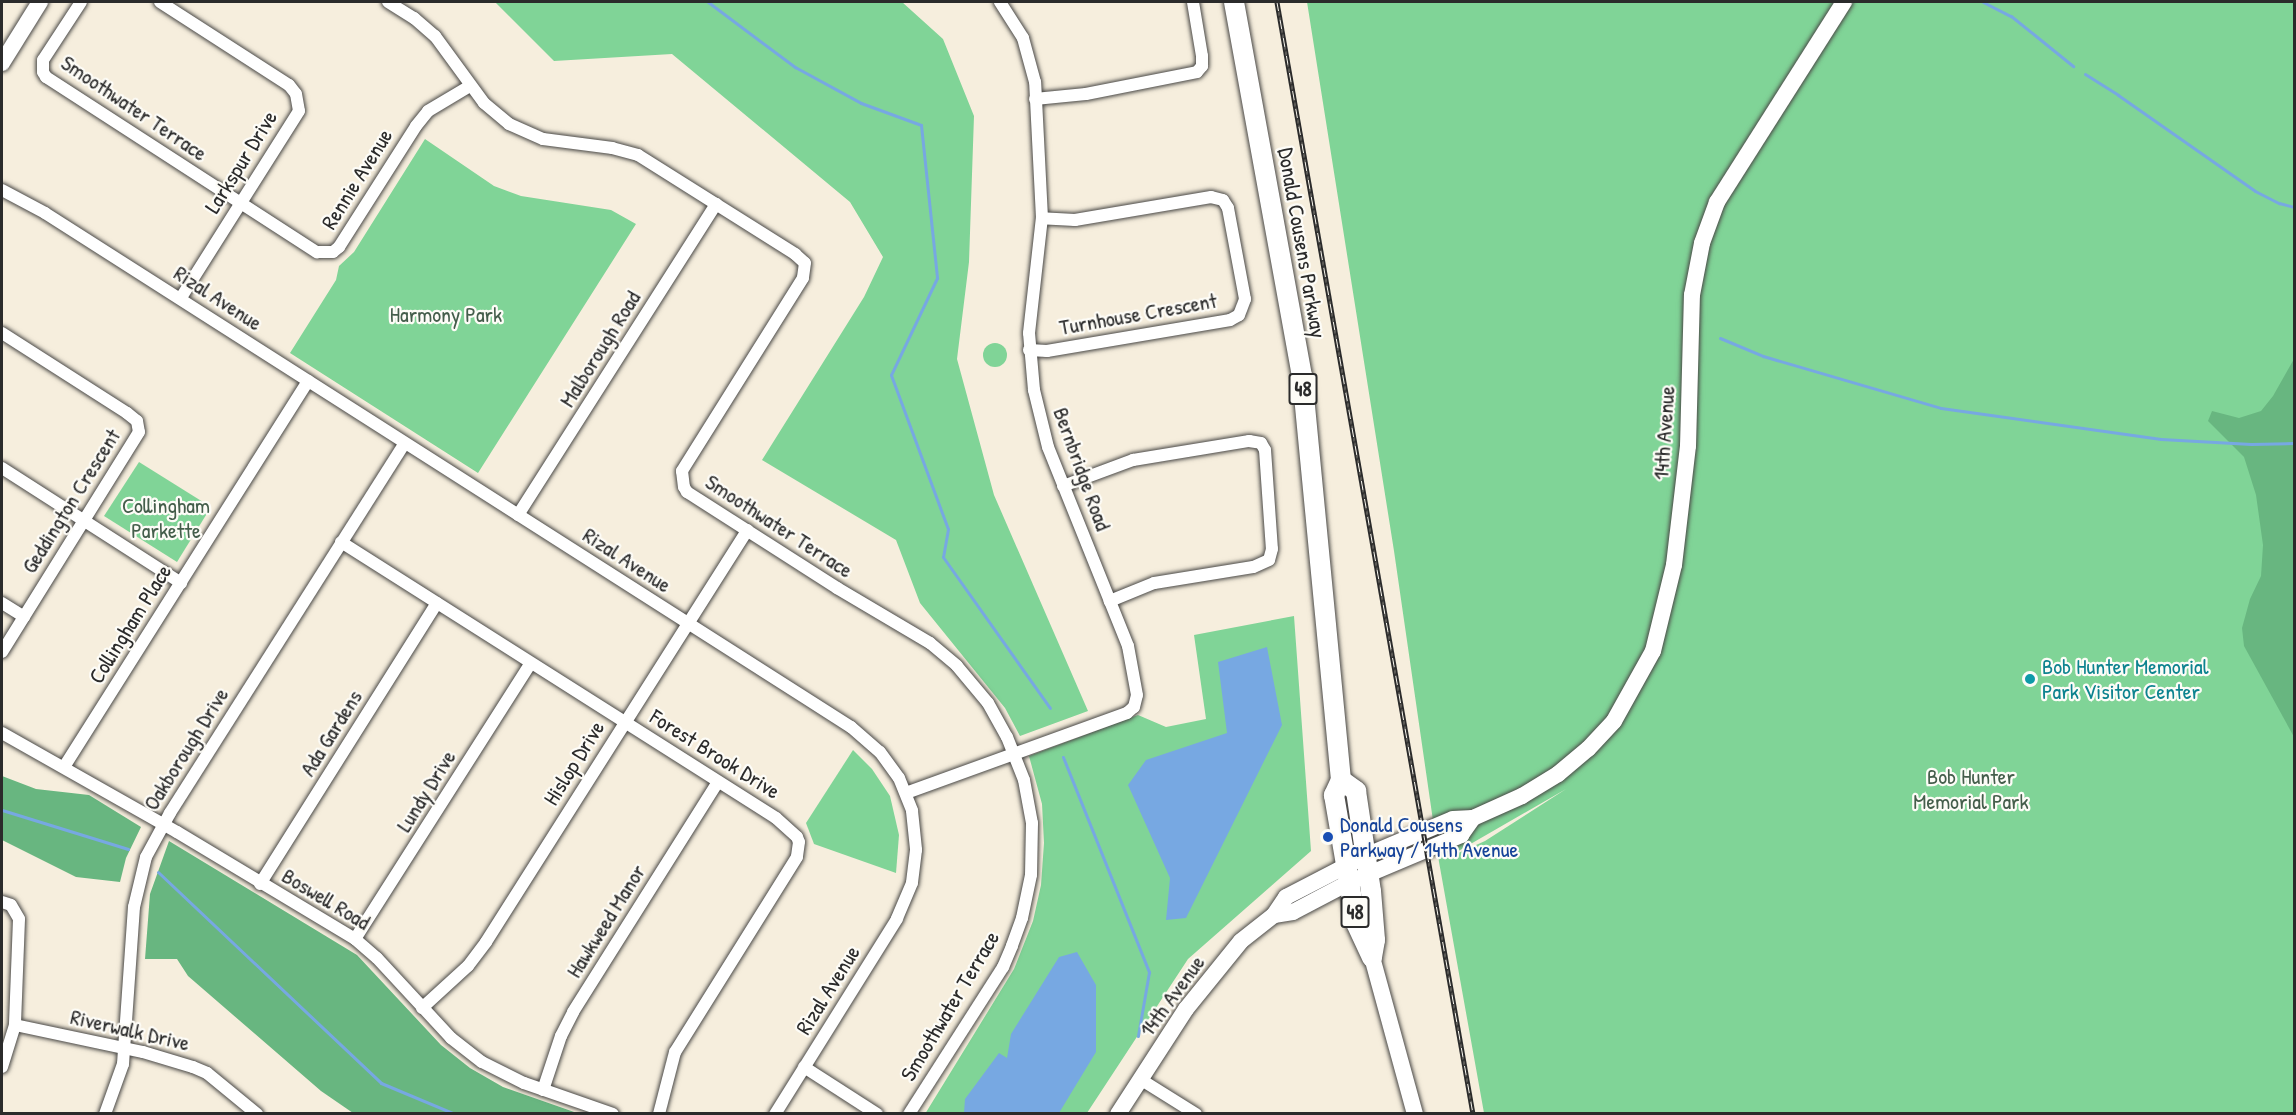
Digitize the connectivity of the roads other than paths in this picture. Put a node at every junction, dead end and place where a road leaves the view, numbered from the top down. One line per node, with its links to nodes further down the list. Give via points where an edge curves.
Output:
1 (40, 2): 9 (street)
2 (81, 2): 13 (street, Smoothwater Terrace, via 44,60 46,77)
3 (160, 2): 13 (street, Larkspur Drive, via 268,70 297,94 299,111)
4 (388, 2): 10 (street, Smoothwater Terrace, via 435,36)
5 (1192, 2): 11 (street, via 1202,56 1197,72 1086,94)
6 (1234, 2): 42 (main road, Donald Cousens Parkway / 48, via 1302,375 1341,780 1356,792)
7 (1844, 2): 42 (street, 14th Avenue, via 1717,202 1702,243 1692,295 1688,446 1674,565 1653,651 1614,721 1588,749 1522,796 1473,818 1453,819)
8 (1007, 3): 11 (street, Bernbridge Road, via 1028,50)
9 (2, 63)
10 (470, 86): 13 (street, Rennie Avenue, via 428,111 333,252 317,252); 14 (street, Smoothwater Terrace, via 492,111 519,129 543,139 627,151 650,161)
11 (1035, 99): 15 (street, Bernbridge Road)
12 (2, 190): 16 (street, Rizal Avenue)
13 (241, 203): 16 (street, Larkspur Drive)
14 (716, 204): 23 (street, Malborough Road); 25 (street, Smoothwater Terrace, via 801,258 806,270 682,471 681,481 687,492)
15 (1042, 218): 18 (street, Bernbridge Road, via 1032,286); 18 (street, Turnhouse Crescent, via 1075,220 1211,197 1223,200 1228,208 1245,299 1239,315 1230,320 1047,351)
16 (180, 299): 19 (street, Rizal Avenue)
17 (2, 333): 24 (street, Geddington Crescent, via 137,421 139,432)
18 (1029, 350): 22 (street, Bernbridge Road, via 1038,414)
19 (308, 381): 20 (street, Rizal Avenue); 27 (street, Collingham Place)
20 (405, 443): 23 (street, Rizal Avenue); 26 (street, Oakborough Drive)
21 (2, 468): 24 (street)
22 (1063, 486): 28 (street, Bernbridge Road); 28 (street, via 1133,460 1249,441 1261,443 1268,457 1270,559 1252,567 1154,583)
23 (518, 515): 32 (street, Rizal Avenue)
24 (85, 521): 27 (street); 31 (street, Geddington Crescent)
25 (747, 530): 32 (street, Hislop Drive); 37 (street, Smoothwater Terrace, via 938,649 980,692 995,713)
26 (341, 542): 30 (street, Forest Brook Drive); 41 (street, Oakborough Drive)
27 (181, 583): 38 (street, Collingham Place)
28 (1110, 601): 37 (street, Bernbridge Road, via 1134,667 1134,707 1127,713)
29 (2, 603): 31 (street)
30 (437, 603): 34 (street, Forest Brook Drive); 43 (street, Ada Gardens)
31 (24, 617): 33 (street, Geddington Crescent)
32 (687, 623): 35 (street, Hislop Drive); 40 (street, Rizal Avenue, via 863,735 887,760)
33 (2, 652)
34 (530, 664): 35 (street, Forest Brook Drive); 45 (street, Lundy Drive)
35 (624, 722): 39 (street, Forest Brook Drive); 47 (street, Hislop Drive, via 486,942 468,966)
36 (2, 733): 38 (street, Boswell Road)
37 (1014, 754): 40 (street, Bernbridge Road); 60 (street, Smoothwater Terrace, via 1024,780 1032,823 1031,874 1022,918 1003,967)
38 (64, 768): 41 (street, Boswell Road)
39 (718, 782): 53 (street, Hawkweed Manor, via 570,1018); 57 (street, Forest Brook Drive, via 794,831 799,850 675,1052)
40 (906, 793): 51 (street, Rizal Avenue, via 916,850 914,875 905,902)
41 (163, 825): 43 (street, Boswell Road); 49 (street, Oakborough Drive, via 146,857 136,893)
42 (1357, 869): 46 (main road, Donald Cousens Parkway / 48, via 1375,940); 52 (street, 14th Avenue, via 1286,897 1274,915 1241,941 1186,1009)
43 (260, 884): 45 (street, Boswell Road)
44 (2, 902): 48 (street, via 11,905 19,919)
45 (355, 939): 47 (street, Boswell Road)
46 (1372, 957): 63 (street, Donald Cousens Parkway / 48)
47 (422, 1008): 53 (street, Boswell Road, via 451,1038 483,1062)
48 (15, 1025): 49 (street, Riverwalk Drive); 50 (street)
49 (125, 1049): 54 (street, Oakborough Drive); 55 (street, Riverwalk Drive, via 201,1070)
50 (2, 1067)
51 (804, 1067): 58 (street, Rizal Avenue); 59 (street)
52 (1140, 1079): 61 (street, 14th Avenue); 62 (street)
53 (543, 1090): 56 (street, Boswell Road)
54 (105, 1113)
55 (257, 1113)
56 (613, 1113)
57 (659, 1113)
58 (775, 1113)
59 (877, 1113)
60 (909, 1113)
61 (1118, 1113)
62 (1196, 1113)
63 (1415, 1113)

